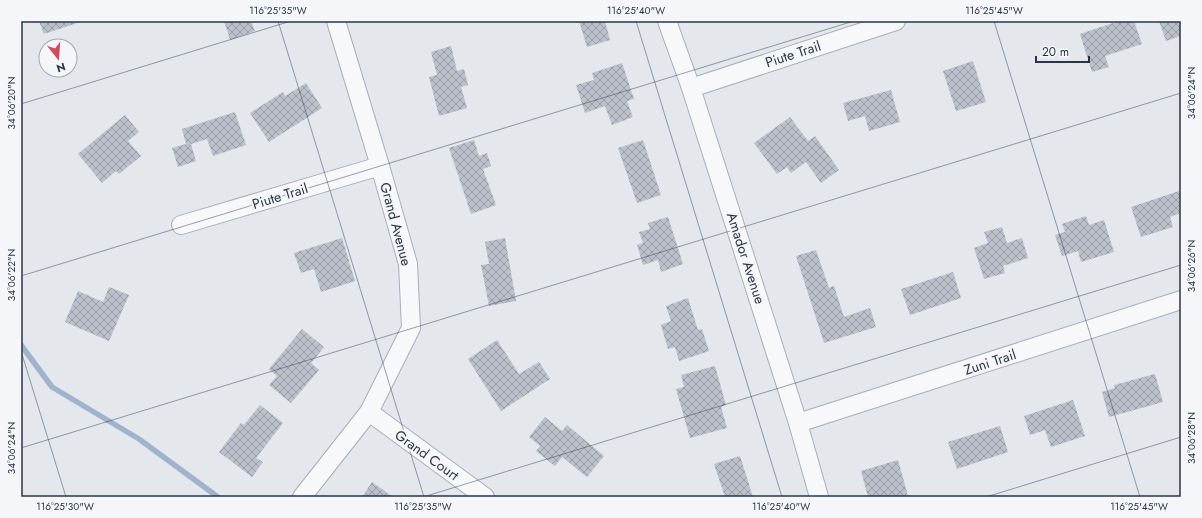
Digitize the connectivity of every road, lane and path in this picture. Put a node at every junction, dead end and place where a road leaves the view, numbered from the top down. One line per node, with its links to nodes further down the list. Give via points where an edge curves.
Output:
1 (336, 21): 5 (street, Grand Avenue)
2 (667, 21): 4 (street, Amador Avenue)
3 (896, 21): 4 (street, Piute Trail)
4 (691, 88): 9 (street, Amador Avenue)
5 (380, 166): 6 (street, Piute Trail); 8 (street, Grand Avenue, via 408,264 411,328)
6 (181, 225)
7 (1181, 300): 9 (street, Zuni Trail)
8 (369, 412): 10 (street, Grand Avenue); 11 (street, Grand Court)
9 (798, 423): 12 (street, Amador Avenue)
10 (302, 497)
11 (485, 497)
12 (819, 497)

